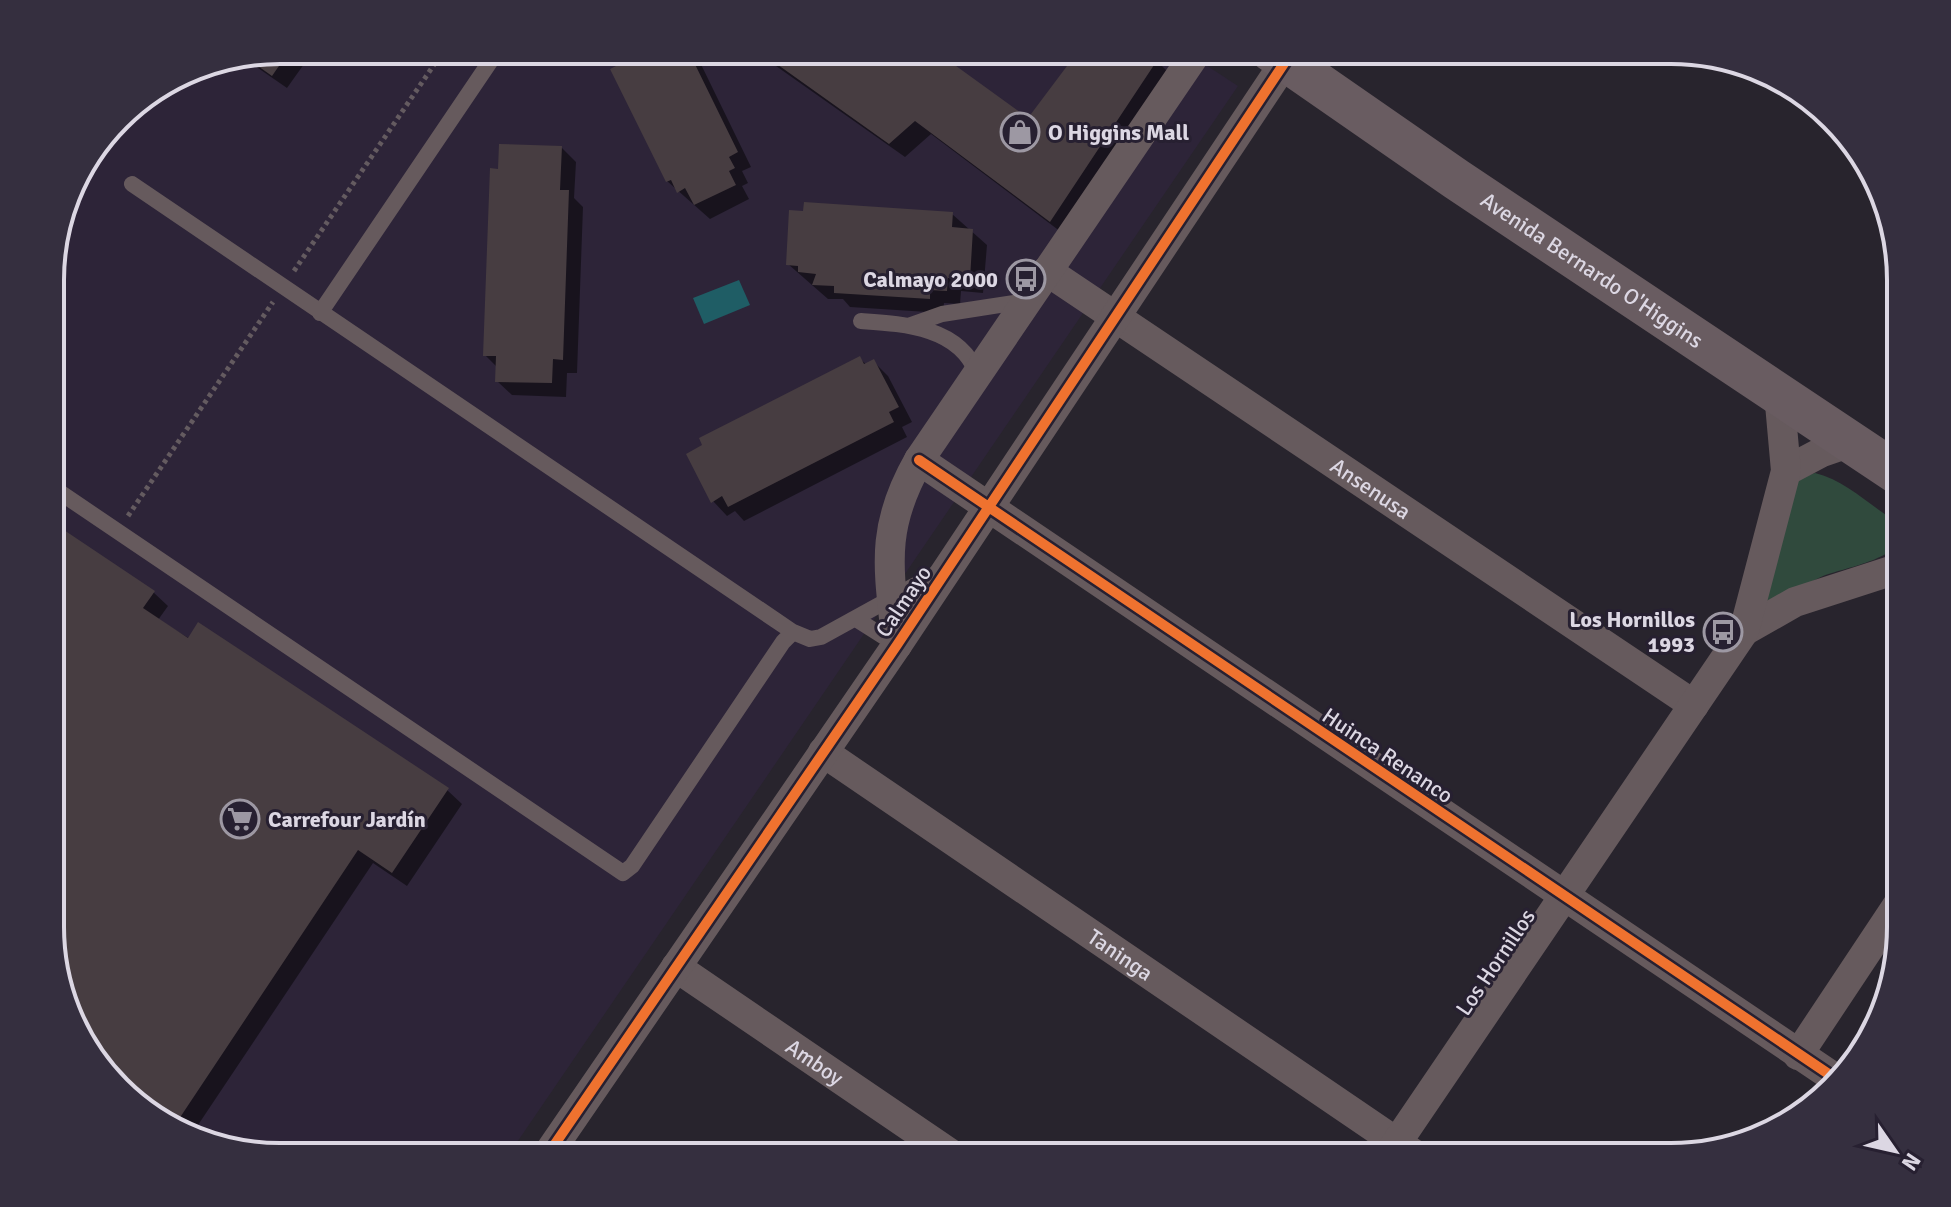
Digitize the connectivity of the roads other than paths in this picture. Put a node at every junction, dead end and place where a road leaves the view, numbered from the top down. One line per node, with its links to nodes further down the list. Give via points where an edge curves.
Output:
1 (489, 64): 8 (lane)
2 (1188, 64): 6 (street, Calmayo)
3 (1275, 64): 9 (street, Calmayo)
4 (1296, 64): 13 (main road, Avenida Bernardo O'Higgins)
5 (132, 184): 8 (lane)
6 (1047, 271): 7 (street, Calmayo); 9 (street, Ansenusa)
7 (1027, 300): 11 (lane, via 942,314); 12 (street, Calmayo)
8 (320, 313): 25 (lane)
9 (1116, 317): 19 (street, Calmayo); 27 (street, Ansenusa)
10 (861, 321): 11 (lane)
11 (911, 325): 12 (lane, via 955,344 972,360)
12 (977, 374): 15 (street, Calmayo)
13 (1779, 393): 14 (main road, Avenida Bernardo O'Higgins); 17 (street, Los Hornillos)
14 (1851, 442): 16 (main road, Avenida Bernardo O'Higgins); 17 (street)
15 (919, 460): 19 (street, Huinca Renanco); 22 (street, Calmayo, via 893,518 887,558)
16 (1887, 462)
17 (1786, 471): 24 (street, Los Hornillos)
18 (64, 495): 25 (lane, via 623,873)
19 (989, 508): 20 (street, Calmayo); 29 (street, Huinca Renanco)
20 (950, 565): 22 (lane); 26 (street, Calmayo)
21 (1887, 571): 24 (street, Los Hornillos, via 1795,602)
22 (892, 599): 23 (lane); 26 (street, Calmayo)
23 (856, 619): 25 (lane, via 821,637); 26 (lane)
24 (1744, 631): 27 (street, Los Hornillos)
25 (793, 632)
26 (897, 645): 28 (street, Calmayo)
27 (1694, 705): 29 (street, Los Hornillos)
28 (823, 752): 31 (street, Calmayo); 36 (street, Taninga)
29 (1563, 898): 32 (street, Huinca Renanco); 37 (street, Los Hornillos)
30 (1887, 921): 32 (street)
31 (676, 967): 34 (street, Calmayo); 35 (street, Amboy)
32 (1798, 1055): 33 (street, Huinca Renanco)
33 (1829, 1074)
34 (556, 1143)
35 (934, 1143)
36 (1388, 1143)
37 (1407, 1143)

